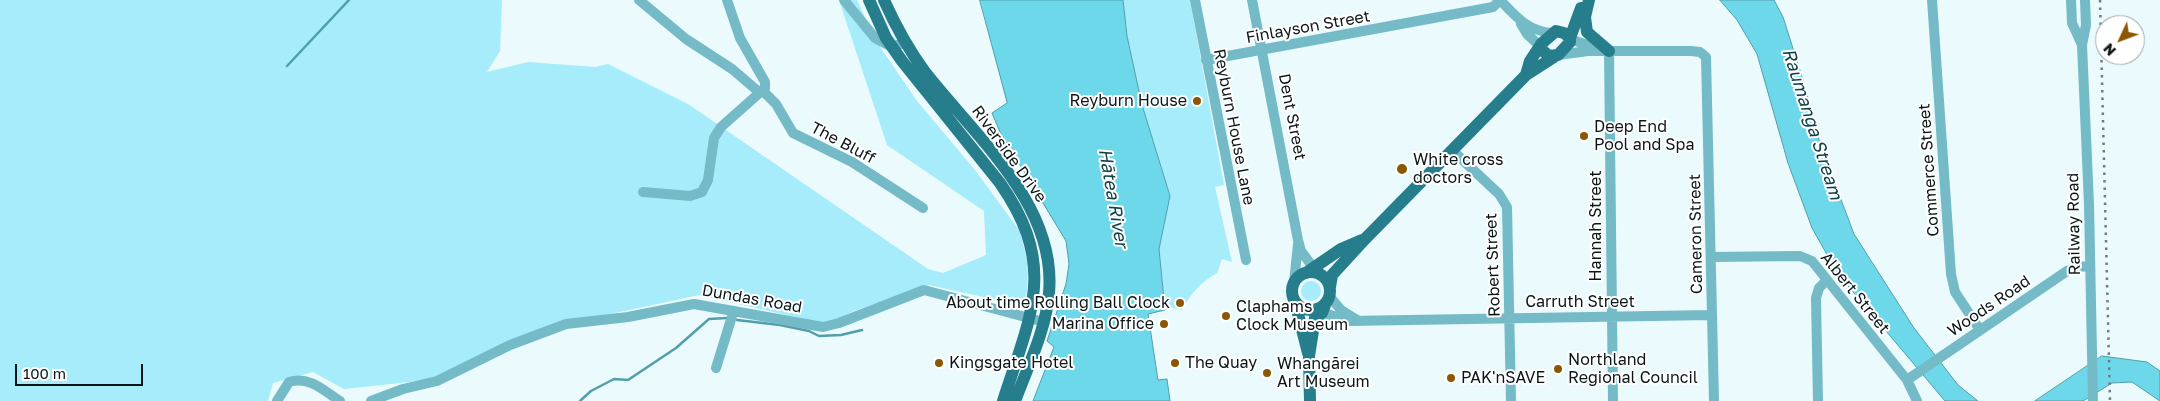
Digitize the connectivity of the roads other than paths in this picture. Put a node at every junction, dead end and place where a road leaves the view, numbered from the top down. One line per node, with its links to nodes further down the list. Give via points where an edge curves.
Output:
1 (639, 0): 27 (street, The Bluff, via 686,39)
2 (727, 0): 27 (street, via 740,38 765,82)
3 (844, 0): 21 (street, via 875,38)
4 (869, 0): 21 (main road, Riverside Drive)
5 (884, 0): 18 (main road, Riverside Drive)
6 (1195, 0): 25 (street, Reyburn House Lane)
7 (1252, 0): 22 (street, Dent Street)
8 (1500, 0): 15 (street); 22 (street, Finlayson Street, via 1493,7)
9 (1585, 0): 14 (main road)
10 (1590, 0): 23 (main road, via 1585,17 1587,32)
11 (1932, 0): 48 (street, Commerce Street, via 1951,274 1955,292)
12 (2071, 0): 20 (street, Railway Road, via 2072,23)
13 (2085, 0): 20 (street, Railway Road, via 2086,25)
14 (1579, 13): 16 (main road); 17 (main road)
15 (1518, 19): 16 (street, via 1534,30); 19 (street)
16 (1552, 33): 17 (main road, via 1559,31); 19 (main road)
17 (1570, 39): 23 (street); 24 (main road)
18 (906, 42): 21 (street); 47 (main road, Riverside Drive, via 925,71 1009,175 1033,213 1046,245 1050,272)
19 (1540, 46): 24 (main road, via 1546,53); 26 (main road)
20 (2082, 46): 35 (street, Railway Road)
21 (892, 47): 44 (main road, Riverside Drive, via 1000,183 1022,218 1033,250 1036,275)
22 (1262, 50): 25 (street, Finlayson Street); 32 (street, Dent Street)
23 (1609, 51): 24 (street); 33 (street, Cameron Street, via 1697,51 1706,57); 43 (street, Hannah Street)
24 (1556, 56): 26 (main road)
25 (1206, 60): 34 (street, Reyburn House Lane)
26 (1526, 75): 28 (main road)
27 (761, 92): 29 (street, via 721,127 714,138 708,180 702,192 690,196); 30 (street, The Bluff, via 776,104 793,133 852,162)
28 (1453, 151): 31 (main road); 45 (street, Robert Street, via 1499,194 1507,207)
29 (643, 192)
30 (923, 208)
31 (1364, 238): 36 (main road, via 1342,249); 40 (main road, via 1332,275)
32 (1298, 240): 36 (street, Dent Street); 38 (street, Dent Street)
33 (1712, 257): 37 (street, Albert Street, via 1807,258); 42 (street, Cameron Street)
34 (1246, 260)
35 (2090, 266): 48 (street, Woods Road, via 2070,270); 52 (street, Railway Road)
36 (1312, 271): 38 (main road); 40 (main road, via 1326,279)
37 (1827, 280): 51 (street, Albert Street); 62 (street, via 1819,288 1816,298)
38 (1294, 283): 39 (main road)
39 (1295, 302): 40 (main road, via 1304,310); 49 (main road)
40 (1324, 302): 46 (street); 46 (street, Carruth Street, via 1343,320); 49 (main road, via 1315,318)
41 (734, 312): 44 (street, Dundas Road, via 823,327 924,290); 50 (street); 55 (street, Dundas Road, via 694,304 628,317 566,324 510,345 437,381)
42 (1712, 315): 43 (street, Carruth Street); 61 (street, Cameron Street)
43 (1612, 317): 45 (street, Carruth Street); 60 (street, Hannah Street)
44 (1030, 318): 47 (street, Dundas Road); 56 (main road, Riverside Drive)
45 (1510, 318): 46 (street, Carruth Street); 59 (street, Robert Street)
46 (1357, 320)
47 (1044, 322): 57 (main road, Riverside Drive)
48 (1980, 330): 51 (street, Woods Road)
49 (1309, 356): 58 (main road)
50 (716, 368)
51 (1907, 380): 63 (street, Albert Street)
52 (2093, 399)
53 (277, 401): 54 (street, via 289,382 302,379)
54 (340, 401)
55 (371, 401)
56 (1003, 401)
57 (1015, 401)
58 (1310, 401)
59 (1511, 401)
60 (1613, 401)
61 (1714, 401)
62 (1818, 401)
63 (1917, 401)

